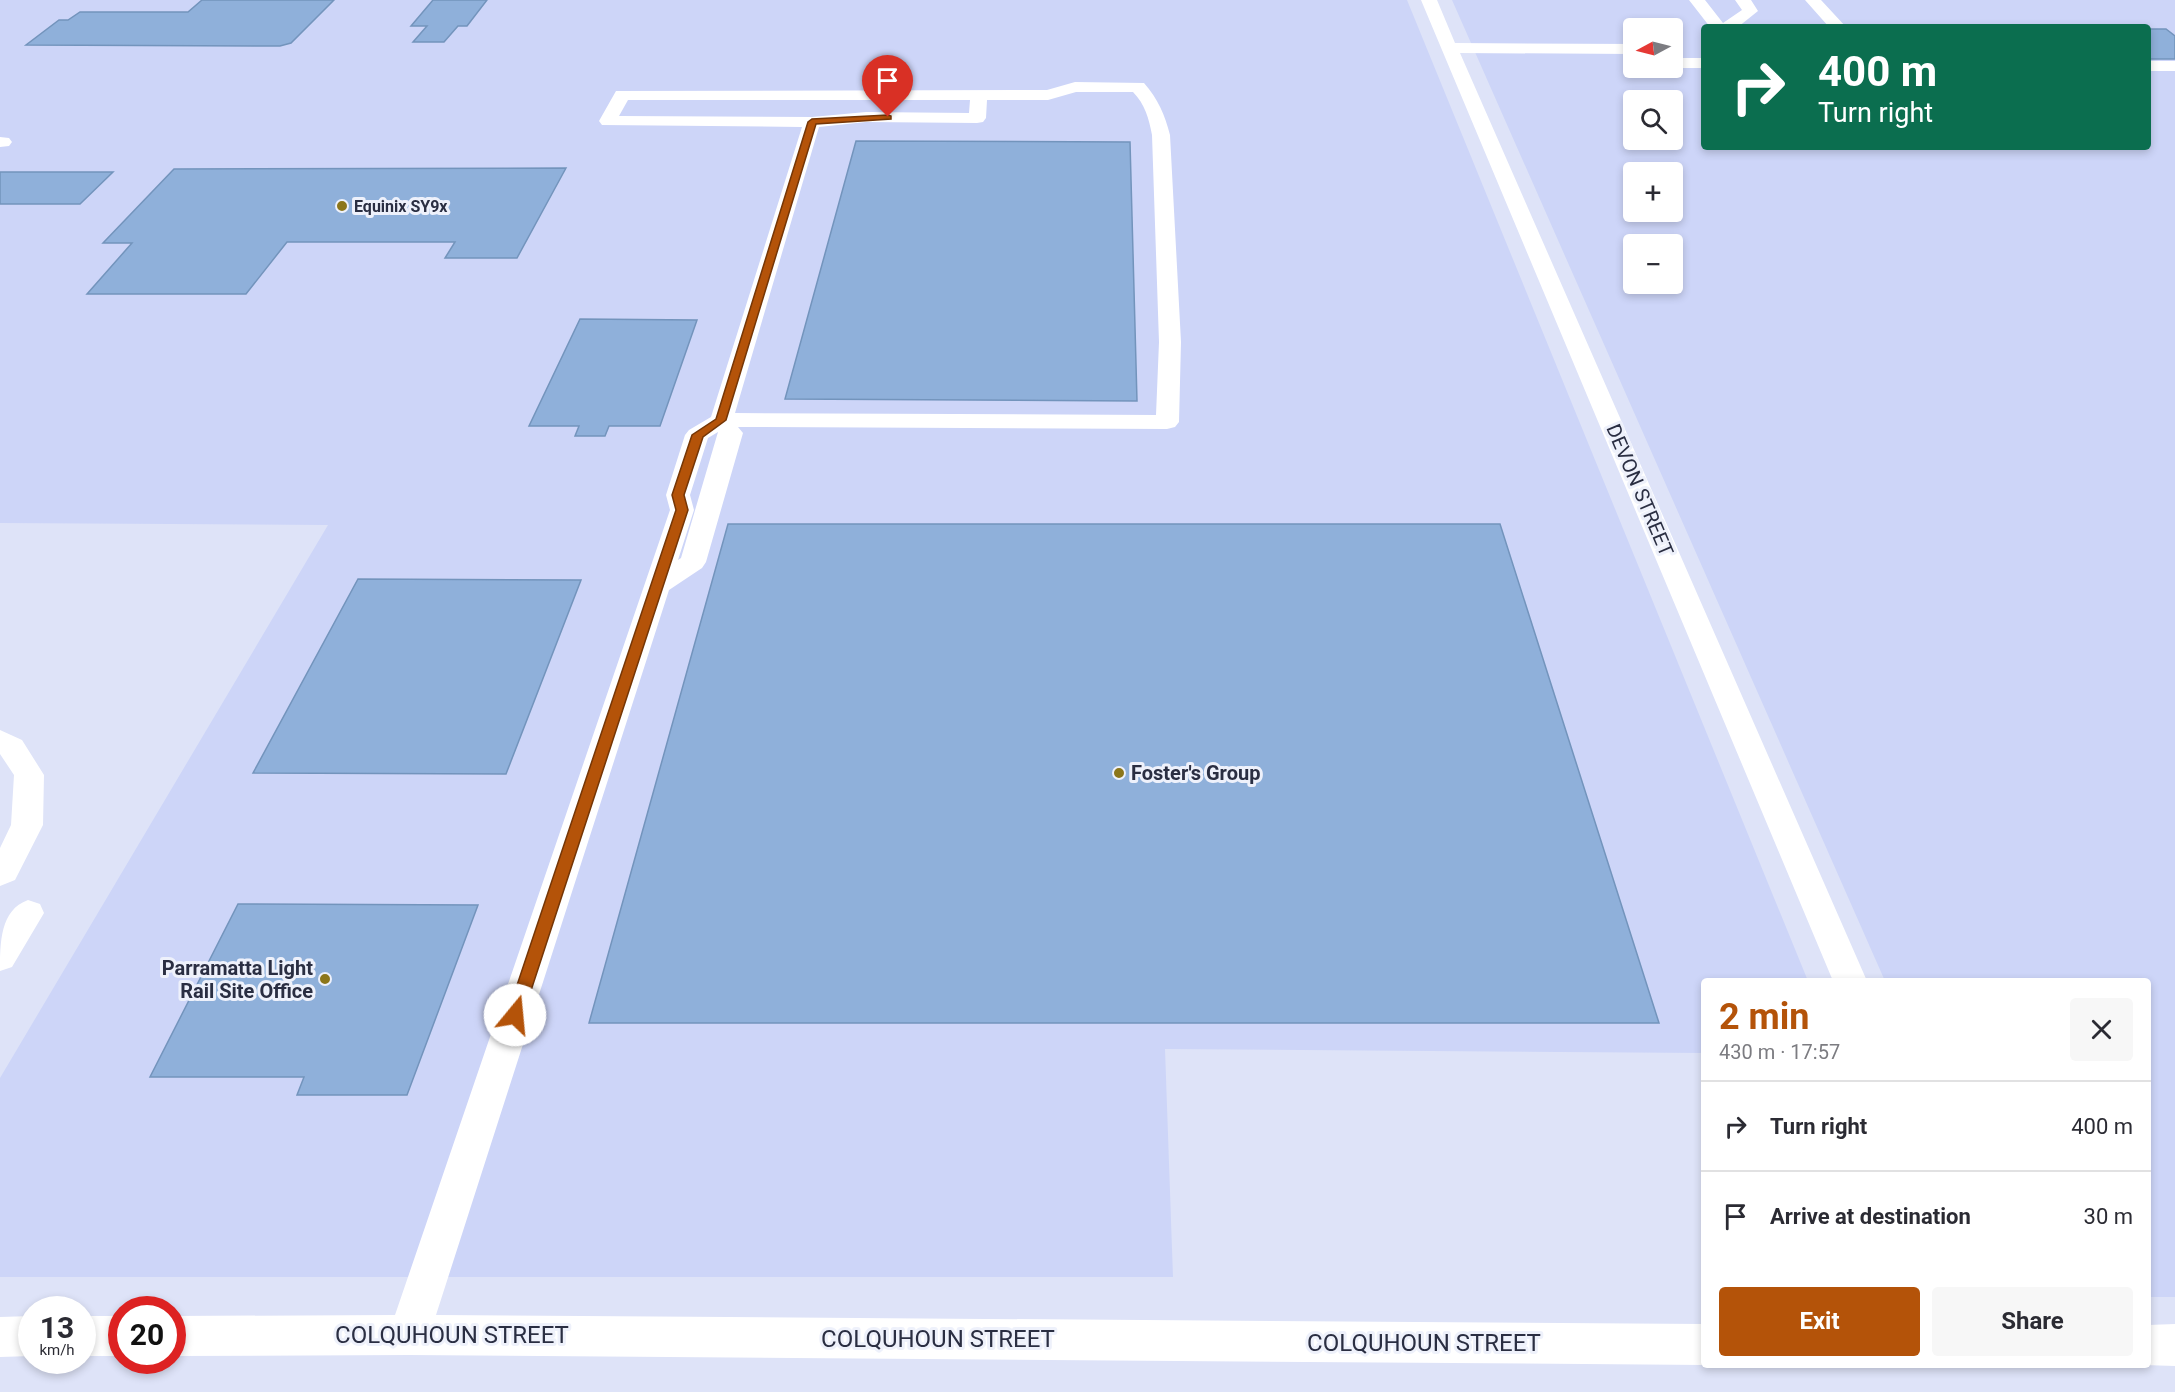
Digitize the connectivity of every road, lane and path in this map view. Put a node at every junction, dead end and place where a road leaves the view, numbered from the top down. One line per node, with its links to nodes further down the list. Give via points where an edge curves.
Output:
1 (1429, 0): 11 (street, DEVON STREET)
2 (1697, 0): 5 (street)
3 (1743, 0): 6 (street, via 1750,11)
4 (1813, 0): 7 (street)
5 (1716, 24)
6 (1732, 24)
7 (1835, 24)
8 (1623, 49): 11 (street)
9 (1683, 49): 10 (street)
10 (1701, 49)
11 (1453, 55): 12 (street); 25 (street, DEVON STREET)
12 (1623, 63)
13 (1683, 63): 14 (street)
14 (1701, 63)
15 (2151, 66): 16 (street)
16 (2175, 66)
17 (979, 95): 18 (street, via 977,118 866,117); 18 (street, via 622,95 608,121); 19 (street, via 1048,95 1075,87 1138,87 1150,99 1161,135 1170,342 1167,422)
18 (812, 122): 19 (street)
19 (721, 420): 20 (street, via 698,435 678,495 682,510); 20 (street, via 731,433 693,562)
20 (657, 586): 26 (street)
21 (0, 741): 22 (street, via 12,747 29,775 27,825)
22 (0, 874)
23 (0, 914): 24 (street, via 28,914)
24 (0, 957)
25 (1849, 978)
26 (409, 1335): 28 (street, COLQUHOUN STREET); 30 (street, COLQUHOUN STREET)
27 (18, 1336): 29 (street)
28 (186, 1336)
29 (0, 1337)
30 (1701, 1345)
31 (2175, 1345): 32 (street)
32 (2151, 1346)

